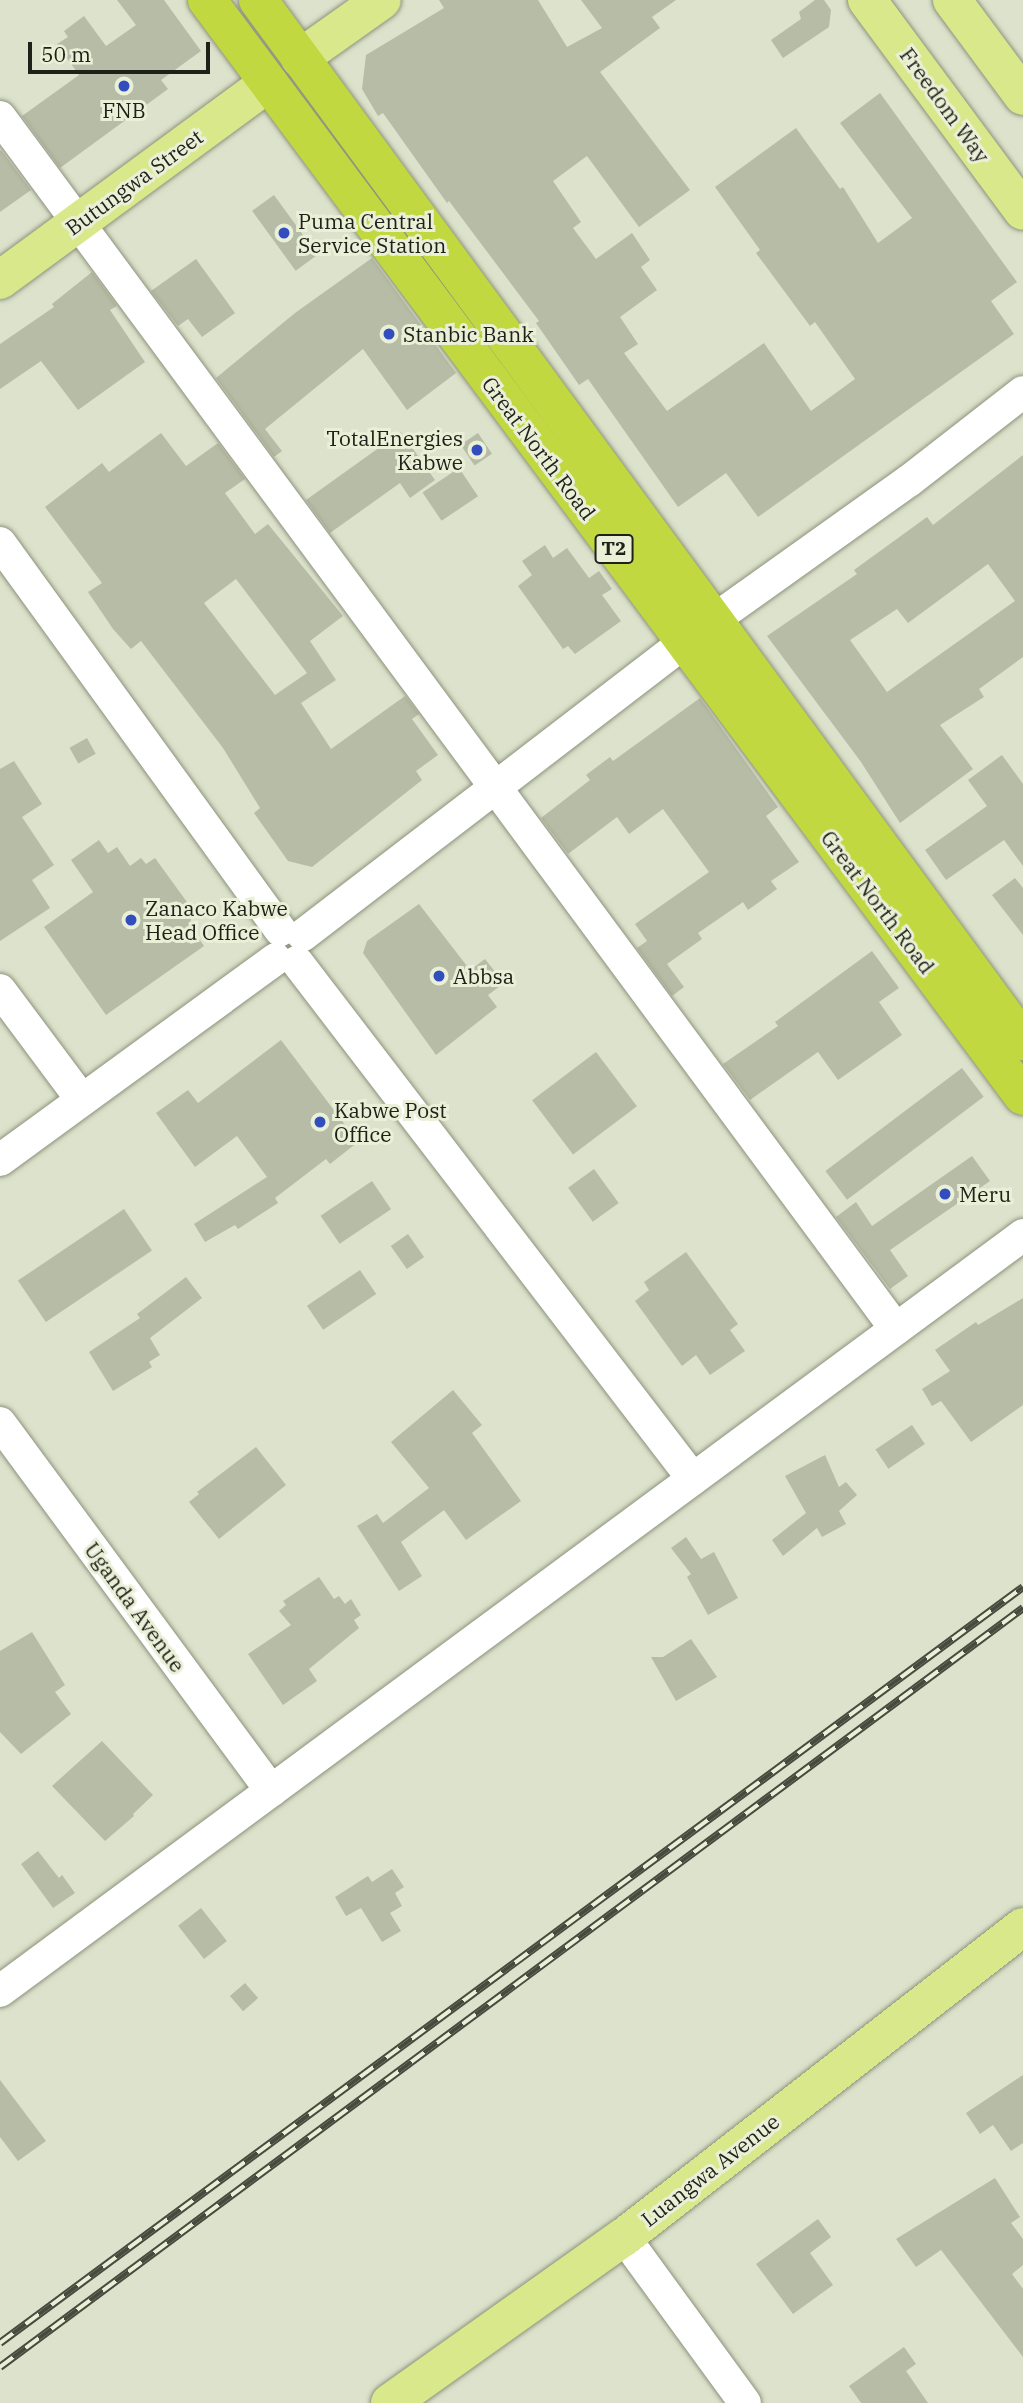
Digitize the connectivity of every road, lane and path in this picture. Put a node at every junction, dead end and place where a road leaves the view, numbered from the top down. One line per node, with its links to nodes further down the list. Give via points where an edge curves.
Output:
1 (207, 0): 7 (highway, Great North Road / T2)
2 (258, 0): 6 (highway, Great North Road / T2)
3 (382, 0): 6 (main road)
4 (867, 0): 10 (main road, Freedom Way)
5 (952, 0): 8 (main road)
6 (300, 58): 13 (highway, Great North Road / T2)
7 (268, 83): 11 (main road, Butungwa Street); 14 (highway, Great North Road / T2)
8 (1023, 96)
9 (0, 117): 11 (street)
10 (1023, 211)
11 (77, 224): 12 (main road, Butungwa Street); 21 (street)
12 (0, 280)
13 (472, 290): 14 (highway, via 472,303 463,314 450,317); 15 (highway, Great North Road / T2)
14 (437, 311): 16 (highway, Great North Road / T2)
15 (508, 338): 16 (highway, via 484,341); 19 (highway, Great North Road / T2)
16 (476, 364): 20 (highway, Great North Road / T2)
17 (1023, 392): 19 (street, via 910,480)
18 (0, 543): 22 (street)
19 (715, 619): 24 (highway, Great North Road / T2)
20 (684, 643): 21 (street); 25 (highway, Great North Road / T2)
21 (495, 788): 22 (street); 29 (street)
22 (289, 946): 26 (street); 31 (street)
23 (0, 990): 26 (street)
24 (1023, 1041)
25 (1023, 1096)
26 (82, 1100): 27 (street)
27 (0, 1160)
28 (1023, 1235): 29 (street)
29 (897, 1329): 31 (street)
30 (0, 1423): 32 (street, Uganda Avenue)
31 (693, 1479): 32 (street)
32 (271, 1791): 34 (street)
33 (1023, 1927): 35 (main road, Luangwa Avenue)
34 (0, 1991)
35 (624, 2237): 36 (main road, Luangwa Avenue); 37 (street)
36 (390, 2403)
37 (745, 2403)

